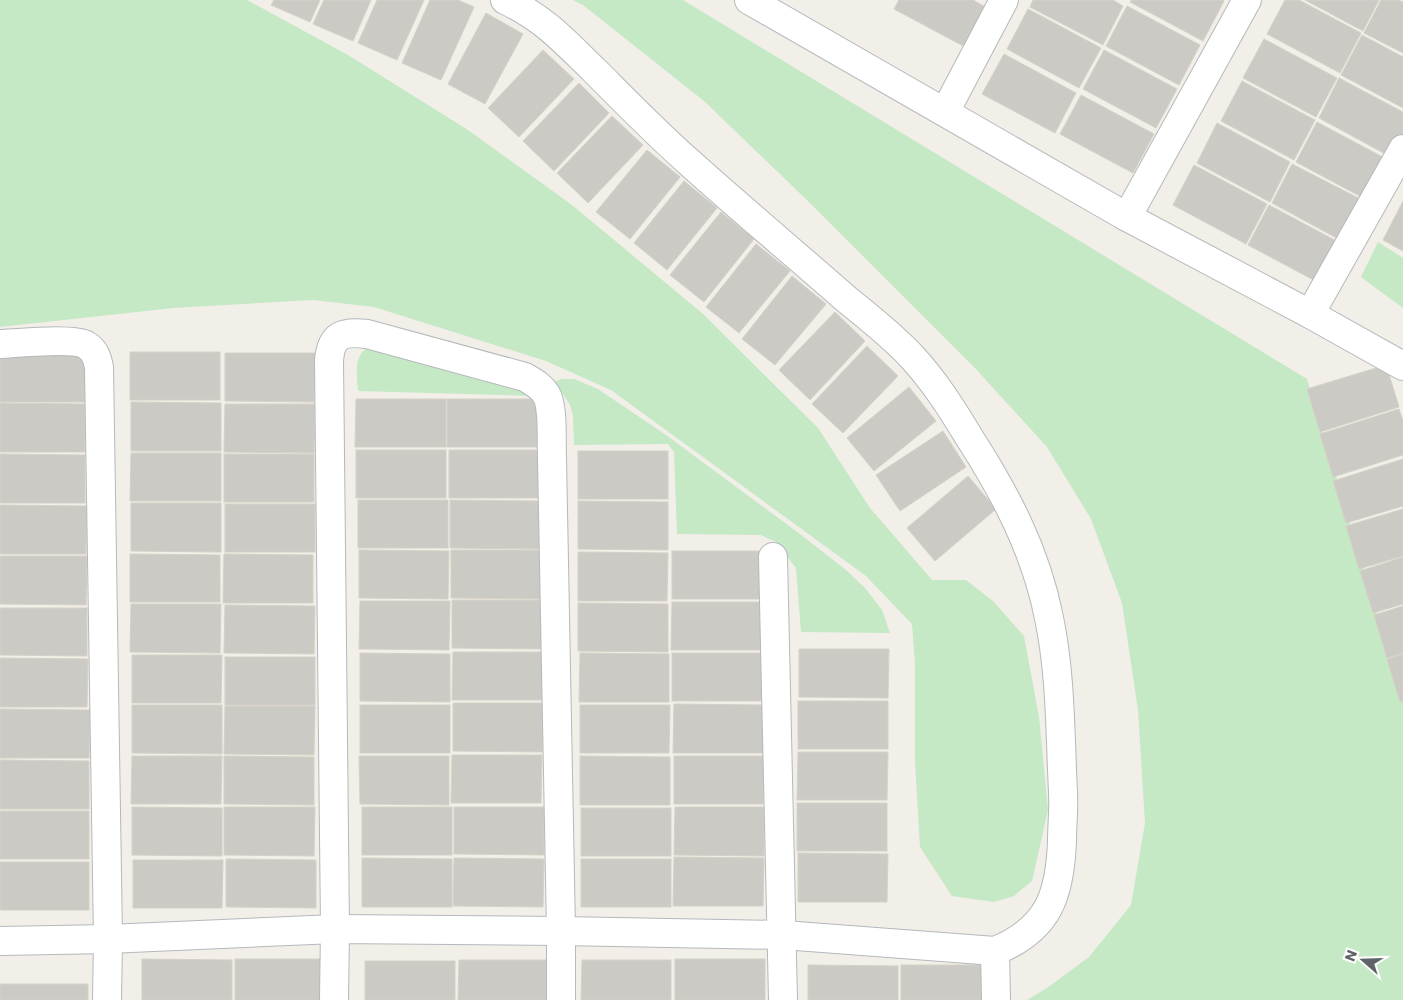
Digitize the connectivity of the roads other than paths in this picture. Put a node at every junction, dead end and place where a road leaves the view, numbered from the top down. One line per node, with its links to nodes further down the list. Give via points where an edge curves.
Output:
1 (505, 0): 17 (street, via 545,22 707,179 911,356 949,404 996,478 1033,556 1049,615 1056,656 1063,802 1059,882 1052,900 1031,930)
2 (1004, 0): 5 (street)
3 (1247, 0): 7 (street)
4 (757, 2): 5 (street)
5 (945, 112): 7 (street)
6 (1403, 150): 8 (street)
7 (1127, 218): 8 (street)
8 (1310, 314): 10 (street)
9 (0, 344): 15 (street, via 82,343 95,353 99,367)
10 (1403, 366)
11 (774, 557): 14 (street)
12 (335, 929): 13 (street); 13 (street, via 329,361 335,340 353,332 524,378 540,387 548,398 552,442); 15 (street); 19 (street)
13 (561, 931): 14 (street); 20 (street)
14 (783, 936): 17 (street); 21 (street)
15 (108, 938): 16 (street); 18 (street)
16 (0, 941)
17 (995, 950): 22 (street)
18 (107, 1000)
19 (334, 1000)
20 (561, 1000)
21 (783, 1000)
22 (996, 1000)

